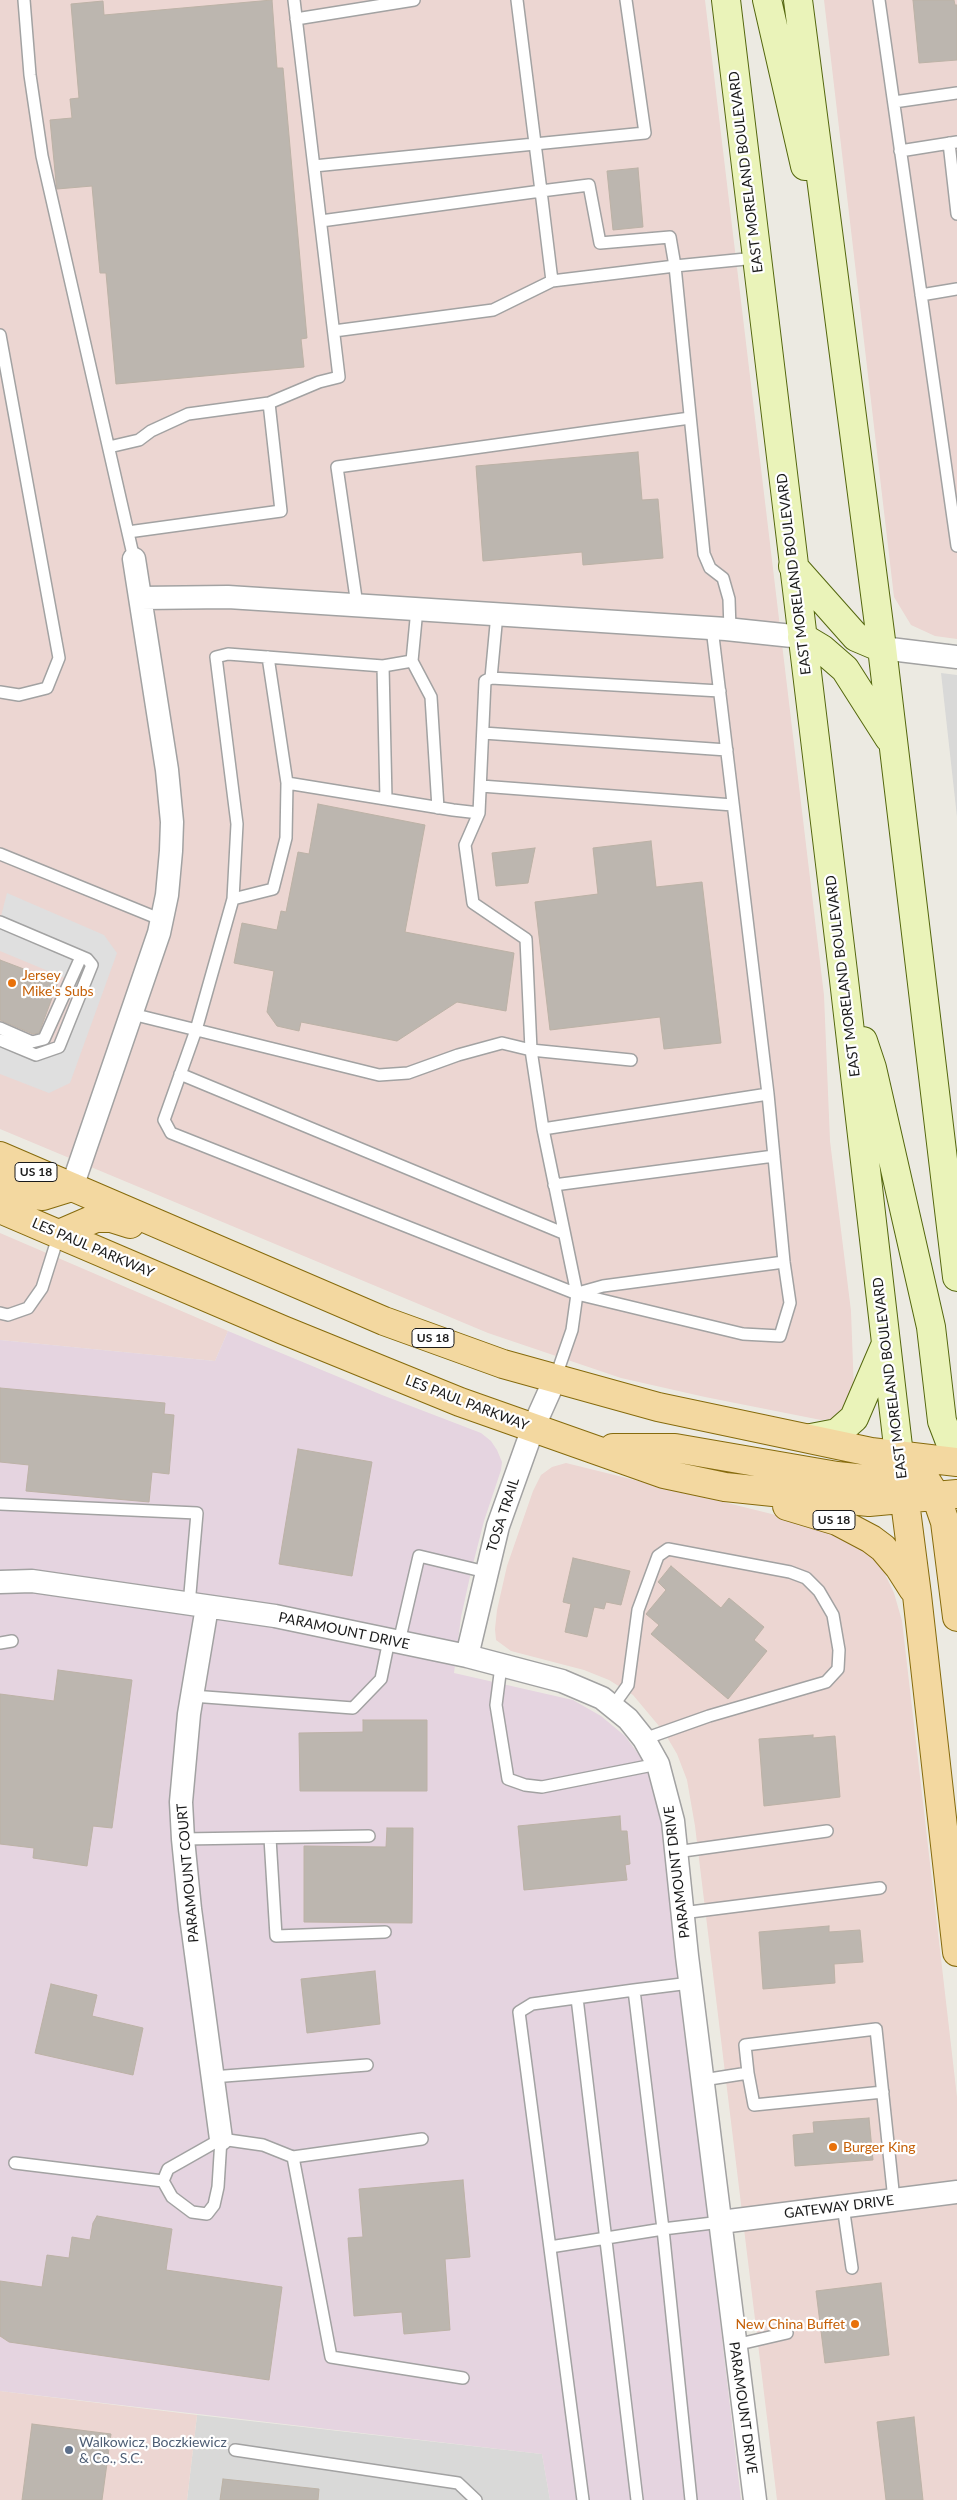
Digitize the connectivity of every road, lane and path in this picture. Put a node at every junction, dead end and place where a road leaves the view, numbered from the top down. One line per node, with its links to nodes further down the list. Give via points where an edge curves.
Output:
1 (24, 0): 30 (lane, via 42,156)
2 (294, 0): 10 (lane)
3 (414, 0): 10 (lane)
4 (517, 0): 13 (lane)
5 (626, 0): 13 (lane, via 645,133)
6 (726, 0): 21 (main road, EAST MORELAND BOULEVARD)
7 (767, 0): 20 (main road, via 807,174)
8 (798, 0): 20 (main road)
9 (879, 0): 12 (lane)
10 (296, 19): 16 (lane)
11 (957, 93): 12 (lane)
12 (894, 102): 15 (lane)
13 (535, 143): 16 (lane); 17 (lane)
14 (953, 143): 15 (lane); 18 (lane)
15 (900, 151): 25 (lane)
16 (314, 166): 19 (lane)
17 (541, 191): 19 (lane); 22 (lane, via 589,185 600,243 670,237); 23 (lane)
18 (957, 214)
19 (321, 221): 26 (lane)
20 (830, 244): 43 (main road)
21 (756, 258): 22 (lane); 36 (main road, EAST MORELAND BOULEVARD)
22 (675, 266): 23 (lane); 29 (lane)
23 (552, 281): 26 (lane, via 493,310)
24 (957, 289): 25 (lane)
25 (921, 295): 32 (lane)
26 (334, 331): 28 (lane, via 339,377)
27 (0, 335): 50 (lane, via 59,658 47,688 19,695)
28 (269, 403): 30 (lane, via 188,414 139,440); 33 (lane, via 281,511)
29 (690, 418): 38 (lane, via 338,467); 41 (lane, via 704,554 710,568 723,578 728,599)
30 (109, 446): 33 (lane)
31 (957, 456): 32 (lane)
32 (944, 457): 34 (lane)
33 (128, 532): 35 (lane)
34 (957, 546)
35 (134, 559): 37 (street)
36 (793, 566): 42 (main road, EAST MORELAND BOULEVARD); 43 (main road, via 856,637)
37 (141, 598): 38 (street, via 228,597); 62 (street, via 172,822)
38 (357, 605): 39 (street)
39 (417, 609): 40 (street); 46 (lane)
40 (497, 614): 41 (street); 48 (lane)
41 (721, 629): 42 (street); 49 (lane)
42 (802, 636): 52 (main road, via 822,648 845,669); 65 (main road, EAST MORELAND BOULEVARD)
43 (882, 648): 45 (street); 52 (main road)
44 (268, 657): 47 (lane); 54 (lane); 61 (lane, via 228,654 216,657 237,824)
45 (957, 657)
46 (412, 661): 47 (lane); 58 (lane, via 432,697)
47 (383, 666): 56 (lane)
48 (490, 678): 49 (lane); 51 (lane, via 485,681)
49 (720, 691): 53 (lane)
50 (0, 692)
51 (483, 733): 53 (lane); 55 (lane)
52 (893, 746): 84 (main road)
53 (727, 750): 57 (lane)
54 (288, 782): 56 (lane); 61 (lane, via 286,838 273,890)
55 (481, 786): 57 (lane); 59 (lane)
56 (386, 799): 58 (lane)
57 (733, 805): 73 (lane)
58 (438, 808): 59 (lane)
59 (480, 813): 70 (lane, via 465,845 473,903 526,939)
60 (1, 855): 62 (lane)
61 (234, 899): 68 (lane)
62 (162, 920): 66 (street)
63 (0, 922): 64 (lane)
64 (84, 958): 67 (lane, via 44,1039 32,1042); 69 (lane, via 92,965 59,1047 36,1055)
65 (844, 980): 88 (main road, EAST MORELAND BOULEVARD); 93 (main road, via 872,1068 931,1327 942,1421)
66 (132, 1014): 68 (lane); 79 (street)
67 (0, 1028)
68 (196, 1030): 70 (lane, via 379,1075 408,1073 502,1043); 72 (lane)
69 (0, 1040)
70 (530, 1050): 71 (lane); 74 (lane)
71 (631, 1060)
72 (180, 1074): 81 (lane); 86 (lane, via 164,1120 171,1133)
73 (768, 1094): 74 (lane); 76 (lane)
74 (543, 1129): 78 (lane)
75 (0, 1156): 79 (main road, LES PAUL PARKWAY / US 18)
76 (774, 1156): 78 (lane); 83 (lane)
77 (0, 1184): 79 (main road, via 25,1194 43,1196)
78 (554, 1185): 81 (lane)
79 (72, 1187): 85 (main road, LES PAUL PARKWAY / US 18)
80 (0, 1209): 82 (main road, LES PAUL PARKWAY / US 18)
81 (563, 1233): 86 (lane)
82 (59, 1234): 85 (main road, via 96,1218 111,1218 137,1226 264,1283); 87 (lane, via 42,1288 28,1308 8,1315); 90 (main road, LES PAUL PARKWAY / US 18, via 301,1338)
83 (784, 1262): 86 (lane, via 603,1286); 86 (lane, via 790,1303 780,1336 743,1334)
84 (957, 1278)
85 (311, 1289): 89 (main road, LES PAUL PARKWAY / US 18, via 394,1324 503,1364)
86 (577, 1294): 89 (lane, via 572,1330)
87 (0, 1313)
88 (885, 1344): 91 (main road, via 854,1418 837,1433); 95 (main road, EAST MORELAND BOULEVARD)
89 (555, 1379): 90 (street, TOSA TRAIL); 91 (main road, LES PAUL PARKWAY / US 18, via 658,1406)
90 (533, 1428): 92 (main road, LES PAUL PARKWAY / US 18); 98 (street, TOSA TRAIL, via 498,1526)
91 (811, 1438): 95 (main road, LES PAUL PARKWAY / US 18, via 871,1452)
92 (594, 1448): 95 (main road, via 675,1448 837,1476); 96 (main road, LES PAUL PARKWAY / US 18, via 664,1474)
93 (957, 1461): 95 (main road, LES PAUL PARKWAY / US 18)
94 (957, 1474): 95 (main road)
95 (921, 1484): 96 (main road, LES PAUL PARKWAY, via 869,1502); 100 (main road, EAST MORELAND BOULEVARD / US 18); 102 (main road, via 946,1530)
96 (725, 1487): 100 (main road, US 18, via 837,1521 865,1535 883,1548 900,1567)
97 (0, 1504): 101 (lane, via 197,1513)
98 (486, 1572): 103 (lane, via 419,1556); 104 (street, TOSA TRAIL)
99 (0, 1582): 101 (street, PARAMOUNT DRIVE, via 32,1581)
100 (917, 1595): 118 (main road, EAST MORELAND BOULEVARD / US 18)
101 (198, 1606): 103 (street, PARAMOUNT DRIVE, via 275,1616); 106 (street, PARAMOUNT COURT)
102 (957, 1617)
103 (394, 1641): 104 (street, PARAMOUNT DRIVE); 106 (lane, via 381,1679 353,1708)
104 (467, 1656): 105 (street, PARAMOUNT DRIVE)
105 (501, 1666): 107 (street, PARAMOUNT DRIVE, via 562,1681); 109 (lane, via 496,1705 508,1779 542,1788)
106 (192, 1696): 113 (street, PARAMOUNT COURT, via 183,1763)
107 (613, 1706): 108 (street, PARAMOUNT DRIVE); 108 (lane, via 628,1685 638,1610 658,1556 668,1549 790,1572 806,1578 819,1591 833,1615 839,1650 838,1669 826,1682 708,1716)
108 (644, 1739): 109 (street, PARAMOUNT DRIVE)
109 (658, 1764): 114 (street, PARAMOUNT DRIVE, via 673,1821)
110 (827, 1831): 114 (lane)
111 (369, 1836): 112 (lane)
112 (270, 1838): 113 (lane); 117 (lane, via 276,1936)
113 (183, 1839): 124 (street, PARAMOUNT COURT)
114 (676, 1852): 116 (street, PARAMOUNT DRIVE)
115 (880, 1888): 116 (lane)
116 (682, 1913): 119 (street, PARAMOUNT DRIVE)
117 (385, 1932)
118 (957, 1952)
119 (690, 1983): 120 (lane); 125 (street, PARAMOUNT DRIVE)
120 (634, 1990): 121 (lane); 136 (lane)
121 (576, 1998): 137 (lane); 138 (lane, via 532,2004 519,2012)
122 (367, 2065): 124 (lane)
123 (748, 2073): 125 (lane); 126 (lane, via 754,2105); 126 (lane, via 745,2045 876,2029)
124 (212, 2077): 127 (street, PARAMOUNT COURT)
125 (703, 2080): 135 (street, PARAMOUNT DRIVE)
126 (883, 2092): 133 (lane)
127 (221, 2139): 129 (lane, via 262,2145); 131 (lane, via 168,2169); 131 (lane, via 218,2187 214,2205 207,2214 192,2212 172,2198)
128 (422, 2139): 129 (lane)
129 (293, 2157): 142 (lane, via 331,2357)
130 (15, 2163): 131 (lane)
131 (163, 2181)
132 (957, 2192): 133 (street, GATEWAY DRIVE)
133 (894, 2200): 134 (street, GATEWAY DRIVE)
134 (843, 2206): 135 (street, GATEWAY DRIVE); 139 (lane)
135 (721, 2222): 136 (lane); 141 (street, PARAMOUNT DRIVE)
136 (663, 2229): 137 (lane); 147 (lane)
137 (606, 2238): 138 (lane); 146 (lane)
138 (550, 2247): 145 (lane)
139 (852, 2268)
140 (787, 2332): 141 (lane)
141 (735, 2345): 148 (street, PARAMOUNT DRIVE)
142 (463, 2378)
143 (235, 2450): 144 (lane, via 458,2483)
144 (476, 2500)
145 (583, 2500)
146 (637, 2500)
147 (691, 2500)
148 (755, 2500)

